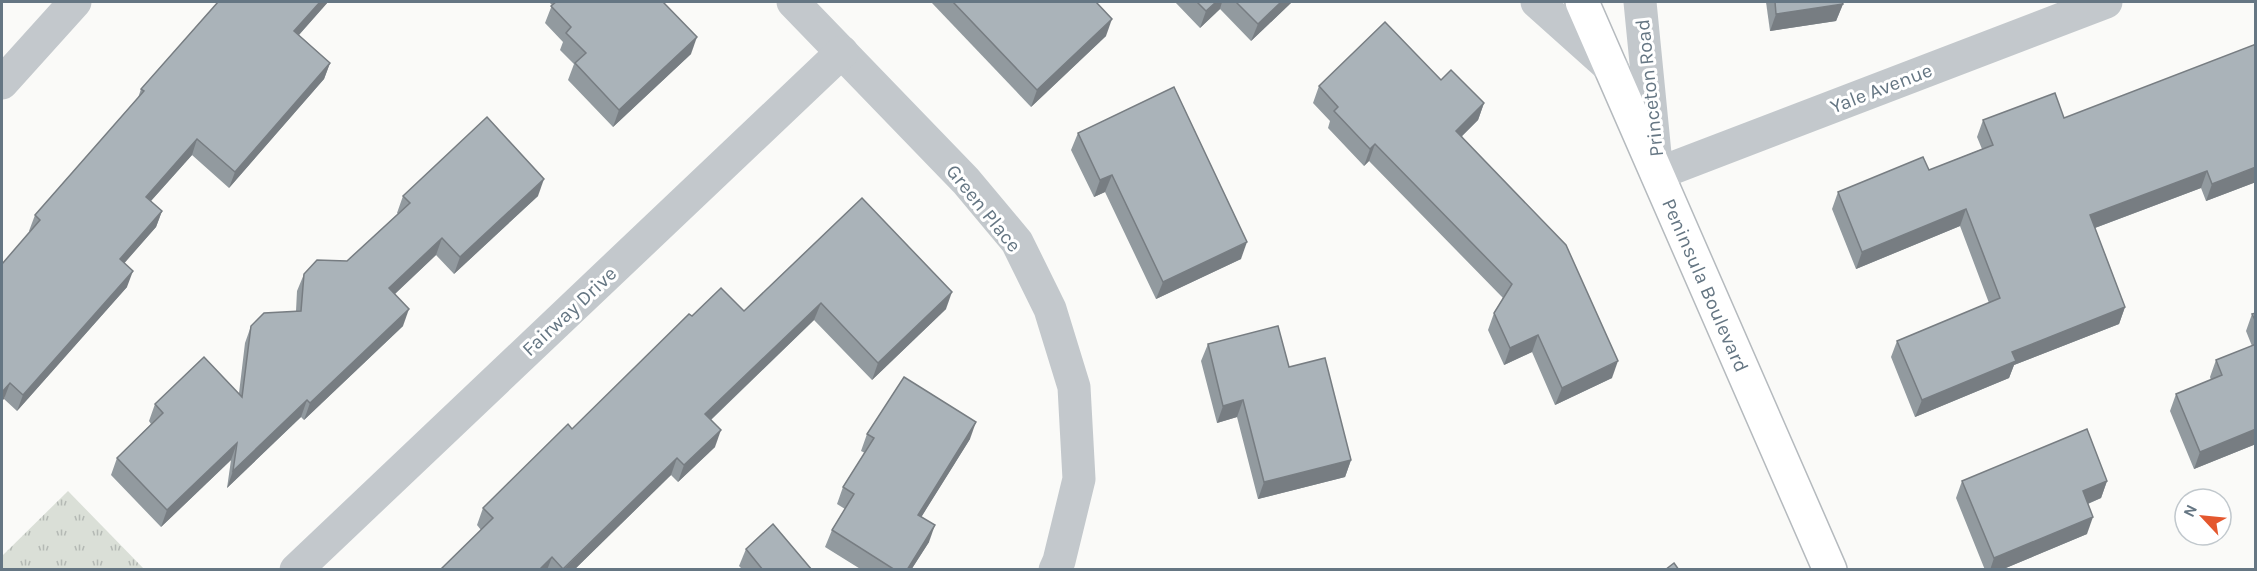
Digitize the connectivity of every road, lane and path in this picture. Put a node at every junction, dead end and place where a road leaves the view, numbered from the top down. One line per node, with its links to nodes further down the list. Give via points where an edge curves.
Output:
1 (75, 2): 9 (street)
2 (793, 2): 7 (street, Green Place)
3 (1537, 2): 8 (street)
4 (1582, 2): 8 (main road, Peninsula Boulevard)
5 (1640, 2): 10 (street, Princeton Road)
6 (2106, 2): 10 (street, Yale Avenue)
7 (842, 52): 11 (street, Fairway Drive); 12 (street, Green Place, via 966,181 1017,242 1050,309 1074,387 1079,479)
8 (1613, 70): 10 (main road, Peninsula Boulevard)
9 (2, 82)
10 (1657, 174): 13 (main road, Peninsula Boulevard)
11 (296, 570)
12 (1055, 570)
13 (1830, 570)

